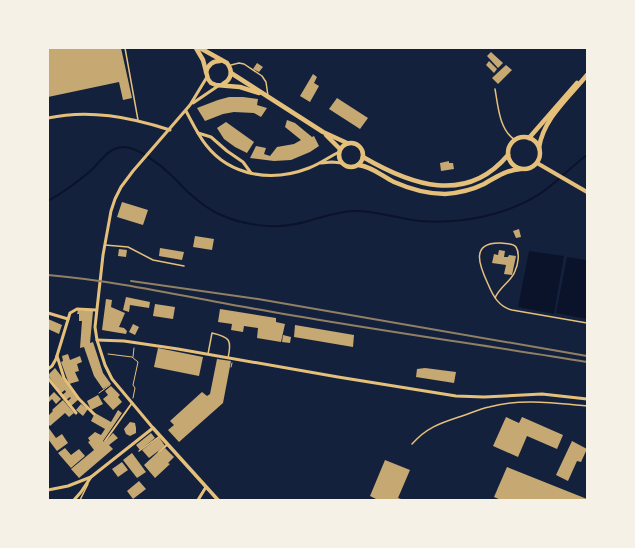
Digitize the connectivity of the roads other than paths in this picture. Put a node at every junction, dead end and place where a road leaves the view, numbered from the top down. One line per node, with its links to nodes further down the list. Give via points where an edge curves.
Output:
1 (125, 48): 15 (lane)
2 (196, 48): 8 (main road, via 202,57)
3 (200, 48): 4 (main road)
4 (220, 60): 5 (main road); 8 (main road, via 211,64)
5 (229, 66): 6 (main road); 11 (lane, via 242,63 262,76)
6 (231, 73): 9 (main road, via 228,81); 11 (main road)
7 (587, 74): 19 (main road); 22 (main road, via 549,122 542,134)
8 (207, 75): 9 (main road, via 211,83); 12 (street)
9 (220, 85): 11 (main road, via 243,88); 12 (street)
10 (495, 88): 20 (lane, via 504,129)
11 (270, 97): 17 (main road)
12 (190, 106): 13 (street)
13 (186, 110): 16 (street); 18 (street)
14 (48, 118): 15 (street, via 86,114)
15 (138, 120): 16 (street)
16 (170, 130): 33 (street, via 124,183 115,199)
17 (323, 132): 21 (main road); 23 (main road)
18 (198, 133): 31 (street, via 211,137 243,162); 31 (street, via 210,149 226,163 236,169)
19 (529, 138): 20 (main road); 22 (main road)
20 (515, 140): 24 (main road)
21 (347, 143): 23 (main road); 25 (main road, via 352,142 359,146)
22 (539, 148): 26 (main road)
23 (339, 150): 27 (main road); 28 (street)
24 (508, 155): 25 (main road, via 481,177 441,186 404,178); 30 (main road, via 512,164)
25 (363, 157): 29 (main road)
26 (537, 162): 30 (main road, via 530,168); 32 (main road)
27 (342, 163): 28 (street); 29 (main road, via 348,167)
28 (319, 164): 31 (street, via 285,174)
29 (358, 165): 30 (main road, via 407,187 442,194 466,191 507,172)
30 (521, 169)
31 (252, 173)
32 (587, 192)
33 (104, 245): 34 (lane, via 128,247 153,260); 36 (street)
34 (184, 266)
35 (495, 298): 35 (lane, via 484,278 480,265 480,251 491,243 512,245 517,251 516,270); 39 (lane, via 508,309)
36 (96, 310): 38 (street, via 76,309); 40 (street)
37 (48, 313): 38 (street)
38 (68, 319): 42 (street)
39 (587, 323)
40 (97, 340): 41 (street, via 120,340); 49 (street, via 107,370)
41 (208, 354): 43 (street); 43 (lane, via 212,334 222,335 230,342)
42 (57, 356): 45 (street); 52 (street, via 66,381)
43 (228, 358): 48 (street, via 461,396 542,394)
44 (48, 363): 45 (street)
45 (52, 366): 46 (street)
46 (48, 370)
47 (48, 378): 51 (street)
48 (587, 399)
49 (132, 403): 53 (street); 55 (street)
50 (587, 406): 57 (lane, via 532,402 489,407 436,424)
51 (76, 413)
52 (94, 414)
53 (153, 428): 54 (street); 60 (street)
54 (160, 435): 56 (street); 58 (lane)
55 (104, 441)
56 (168, 444): 59 (street); 61 (street)
57 (412, 444)
58 (139, 451)
59 (159, 452)
60 (91, 477): 62 (street); 63 (street); 64 (lane)
61 (206, 487): 65 (street); 66 (street)
62 (48, 490)
63 (74, 500)
64 (80, 500)
65 (198, 500)
66 (218, 500)

